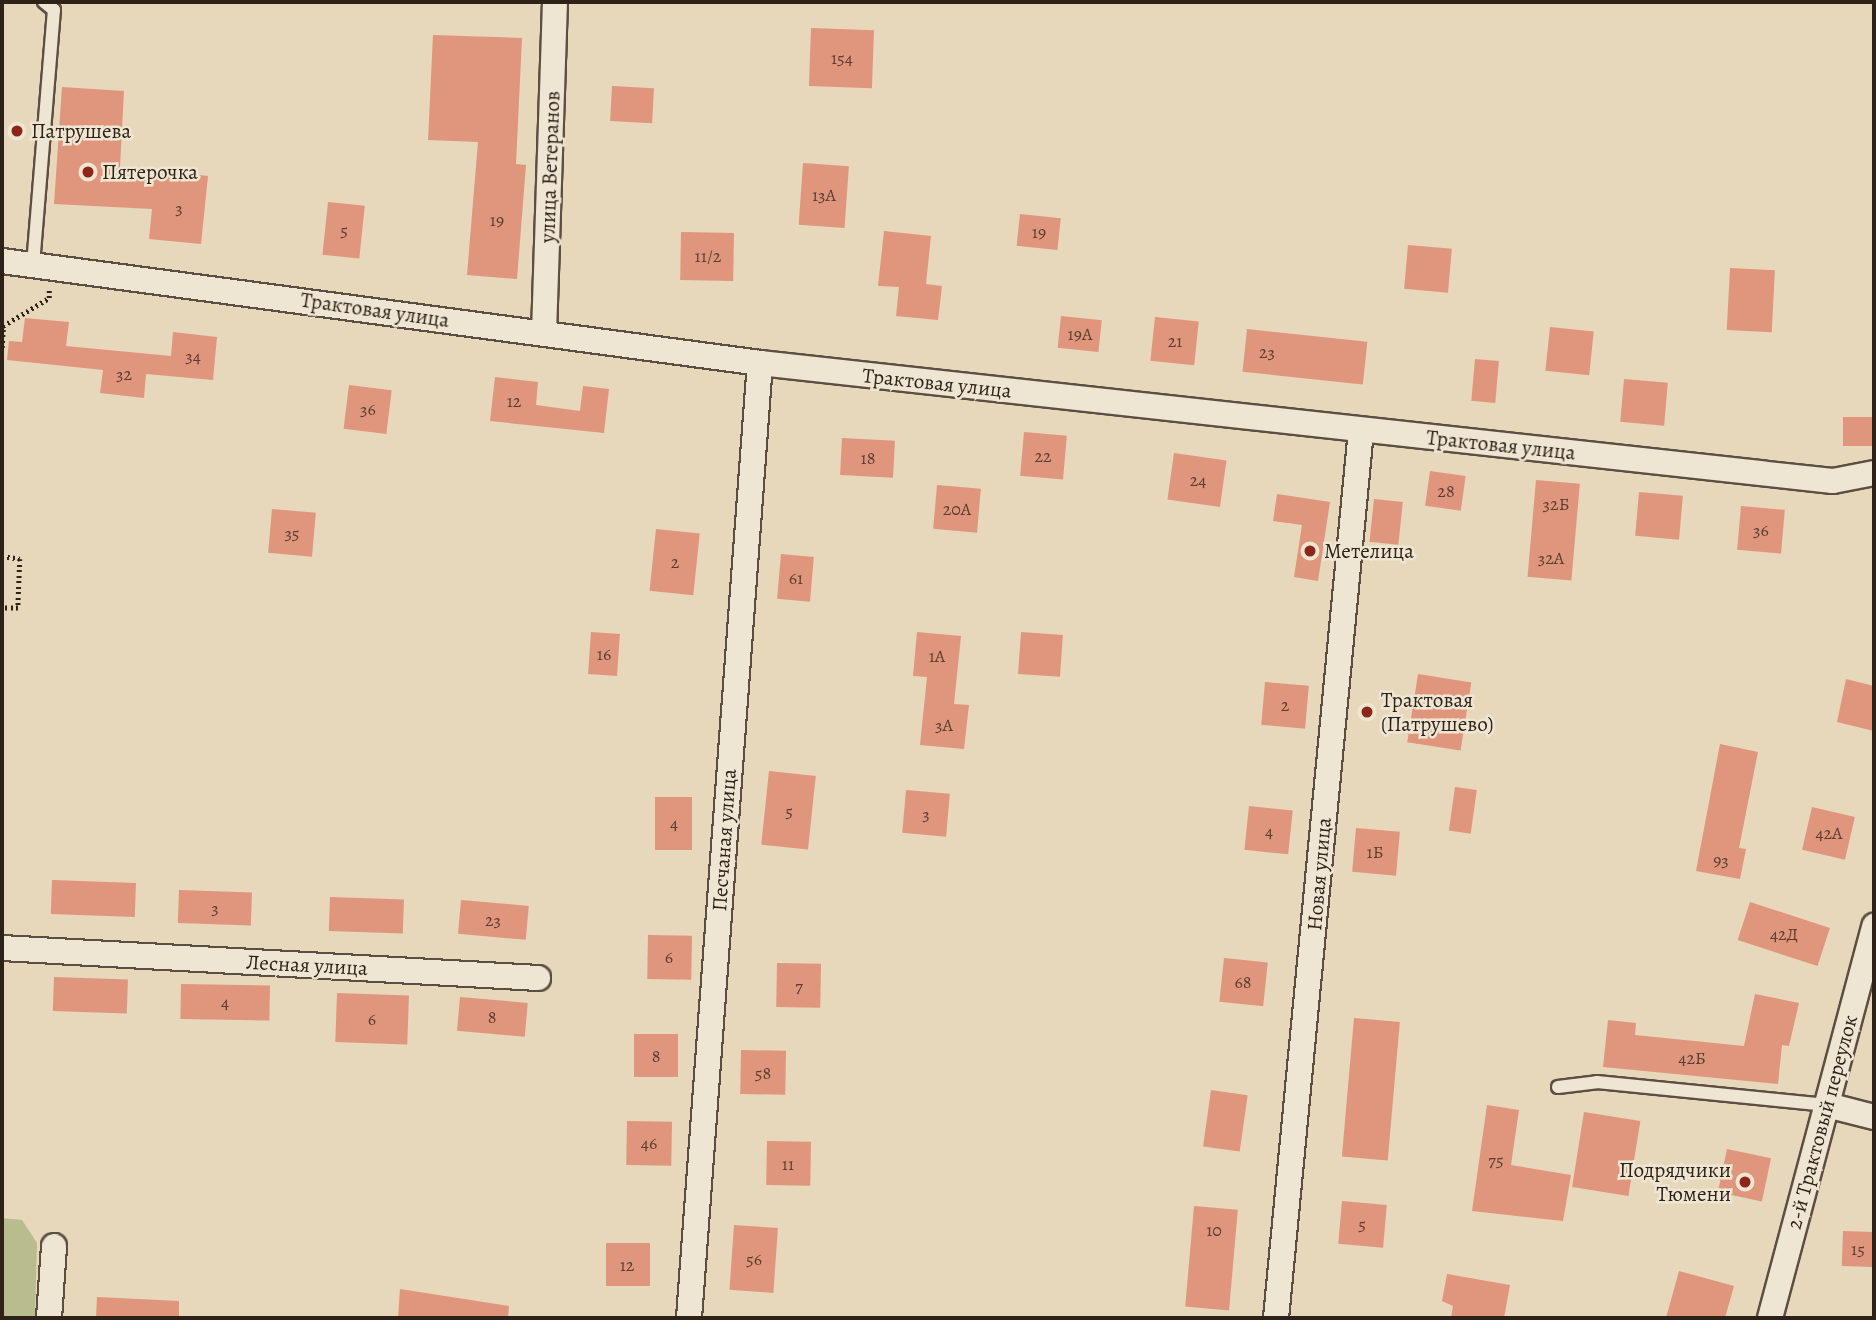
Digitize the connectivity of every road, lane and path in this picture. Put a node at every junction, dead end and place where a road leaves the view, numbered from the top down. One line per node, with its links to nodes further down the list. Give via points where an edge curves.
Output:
1 (44, 2): 4 (lane, via 54,10)
2 (555, 2): 5 (street, улица Ветеранов)
3 (2, 261): 4 (street, Трактовая улица)
4 (33, 265): 5 (street, Трактовая улица)
5 (544, 333): 6 (street, Трактовая улица)
6 (760, 363): 7 (street, Трактовая улица); 19 (street, Песчаная улица)
7 (1362, 430): 8 (street, Трактовая улица, via 1833,481); 20 (street, Новая улица)
8 (1874, 473)
9 (2, 556): 10 (path, via 20,559 18,608)
10 (2, 608)
11 (1874, 926): 15 (street, 2-й Трактовый переулок)
12 (2, 948): 13 (street, Лесная улица)
13 (538, 978)
14 (1558, 1087): 15 (lane, via 1597,1082)
15 (1828, 1105): 16 (street); 21 (street, 2-й Трактовый переулок)
16 (1874, 1117)
17 (54, 1246): 18 (street)
18 (49, 1318)
19 (689, 1318)
20 (1276, 1318)
21 (1769, 1318)

